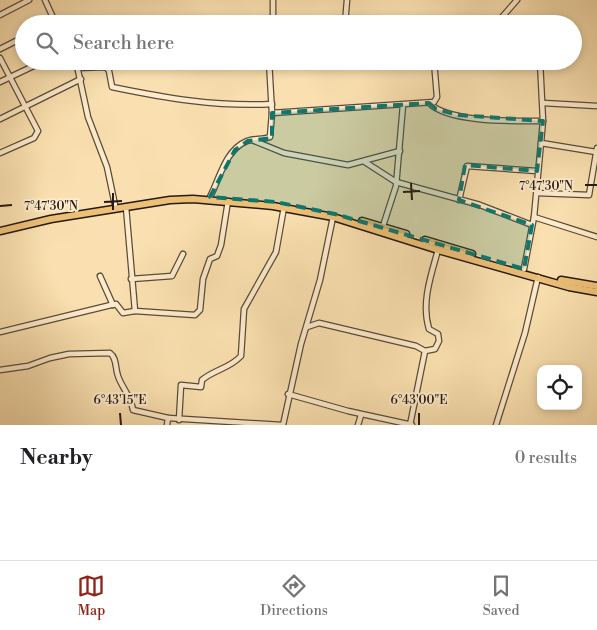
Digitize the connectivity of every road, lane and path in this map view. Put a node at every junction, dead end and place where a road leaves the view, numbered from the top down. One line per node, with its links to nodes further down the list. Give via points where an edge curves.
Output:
1 (29, 0): 6 (street)
2 (45, 0): 7 (street)
3 (273, 0): 8 (street)
4 (348, 0): 9 (street)
5 (517, 0): 10 (street)
6 (0, 15)
7 (52, 15)
8 (273, 15)
9 (346, 15)
10 (504, 15)
11 (15, 42): 12 (street)
12 (0, 49)
13 (0, 58): 20 (street)
14 (26, 70): 20 (street)
15 (78, 70): 21 (street)
16 (108, 70): 25 (street, via 112,87 167,98 236,106)
17 (269, 70): 25 (street)
18 (434, 70): 23 (street, via 436,97)
19 (541, 70): 24 (street)
20 (10, 78): 22 (street); 28 (street)
21 (80, 79): 28 (street); 45 (street)
22 (0, 82)
23 (429, 103): 26 (street); 31 (street, via 436,109 458,115)
24 (543, 103): 27 (street); 31 (street)
25 (272, 104): 29 (street)
26 (403, 105): 29 (street); 35 (street)
27 (597, 106)
28 (24, 107): 30 (street); 37 (street, via 38,136)
29 (272, 113): 32 (street, via 270,137)
30 (0, 119)
31 (543, 121): 33 (street)
32 (251, 140): 38 (street, via 284,153 333,163); 42 (street, via 243,143 229,157)
33 (541, 143): 36 (street); 39 (street)
34 (597, 148): 36 (street)
35 (400, 151): 38 (street); 40 (street)
36 (596, 152): 41 (street, via 591,190 586,196)
37 (0, 153)
38 (365, 162): 40 (street)
39 (537, 171): 41 (street); 43 (street, via 467,166)
40 (396, 182): 43 (street); 52 (street)
41 (537, 193): 49 (street)
42 (210, 197): 45 (main road, via 168,198); 52 (main road, via 289,204)
43 (459, 200): 50 (street)
44 (228, 201): 46 (main road, via 170,200); 47 (main road); 64 (street, via 221,245 217,256 210,259 198,313)
45 (115, 205): 51 (main road)
46 (126, 206): 53 (main road); 60 (street)
47 (284, 207): 48 (main road); 72 (street, via 276,252 244,309 241,356 231,366 211,372 202,380 201,387 181,386)
48 (333, 217): 55 (main road); 65 (street)
49 (534, 218): 50 (street); 54 (street)
50 (532, 225): 57 (street)
51 (0, 226)
52 (383, 226): 57 (main road)
53 (0, 231)
54 (597, 237)
55 (438, 250): 59 (main road); 67 (street, via 426,293 426,320 440,341 435,349)
56 (183, 254): 60 (street, via 172,276)
57 (524, 269): 61 (main road)
58 (100, 276): 63 (street)
59 (538, 278): 62 (main road); 77 (street, via 525,333)
60 (132, 279): 64 (street)
61 (597, 286)
62 (597, 292)
63 (113, 304): 64 (street, via 123,313); 66 (street)
64 (135, 311)
65 (307, 327): 67 (street, via 319,323); 69 (street)
66 (0, 332)
67 (425, 351): 76 (street)
68 (0, 370): 71 (street, via 69,354 110,352 114,355 118,376 132,399 133,410)
69 (288, 394): 70 (street); 74 (street)
70 (361, 415): 75 (street); 76 (street)
71 (168, 418): 72 (street); 73 (street)
72 (179, 420): 74 (street)
73 (167, 425)
74 (283, 425)
75 (358, 425)
76 (411, 425)
77 (496, 425)

